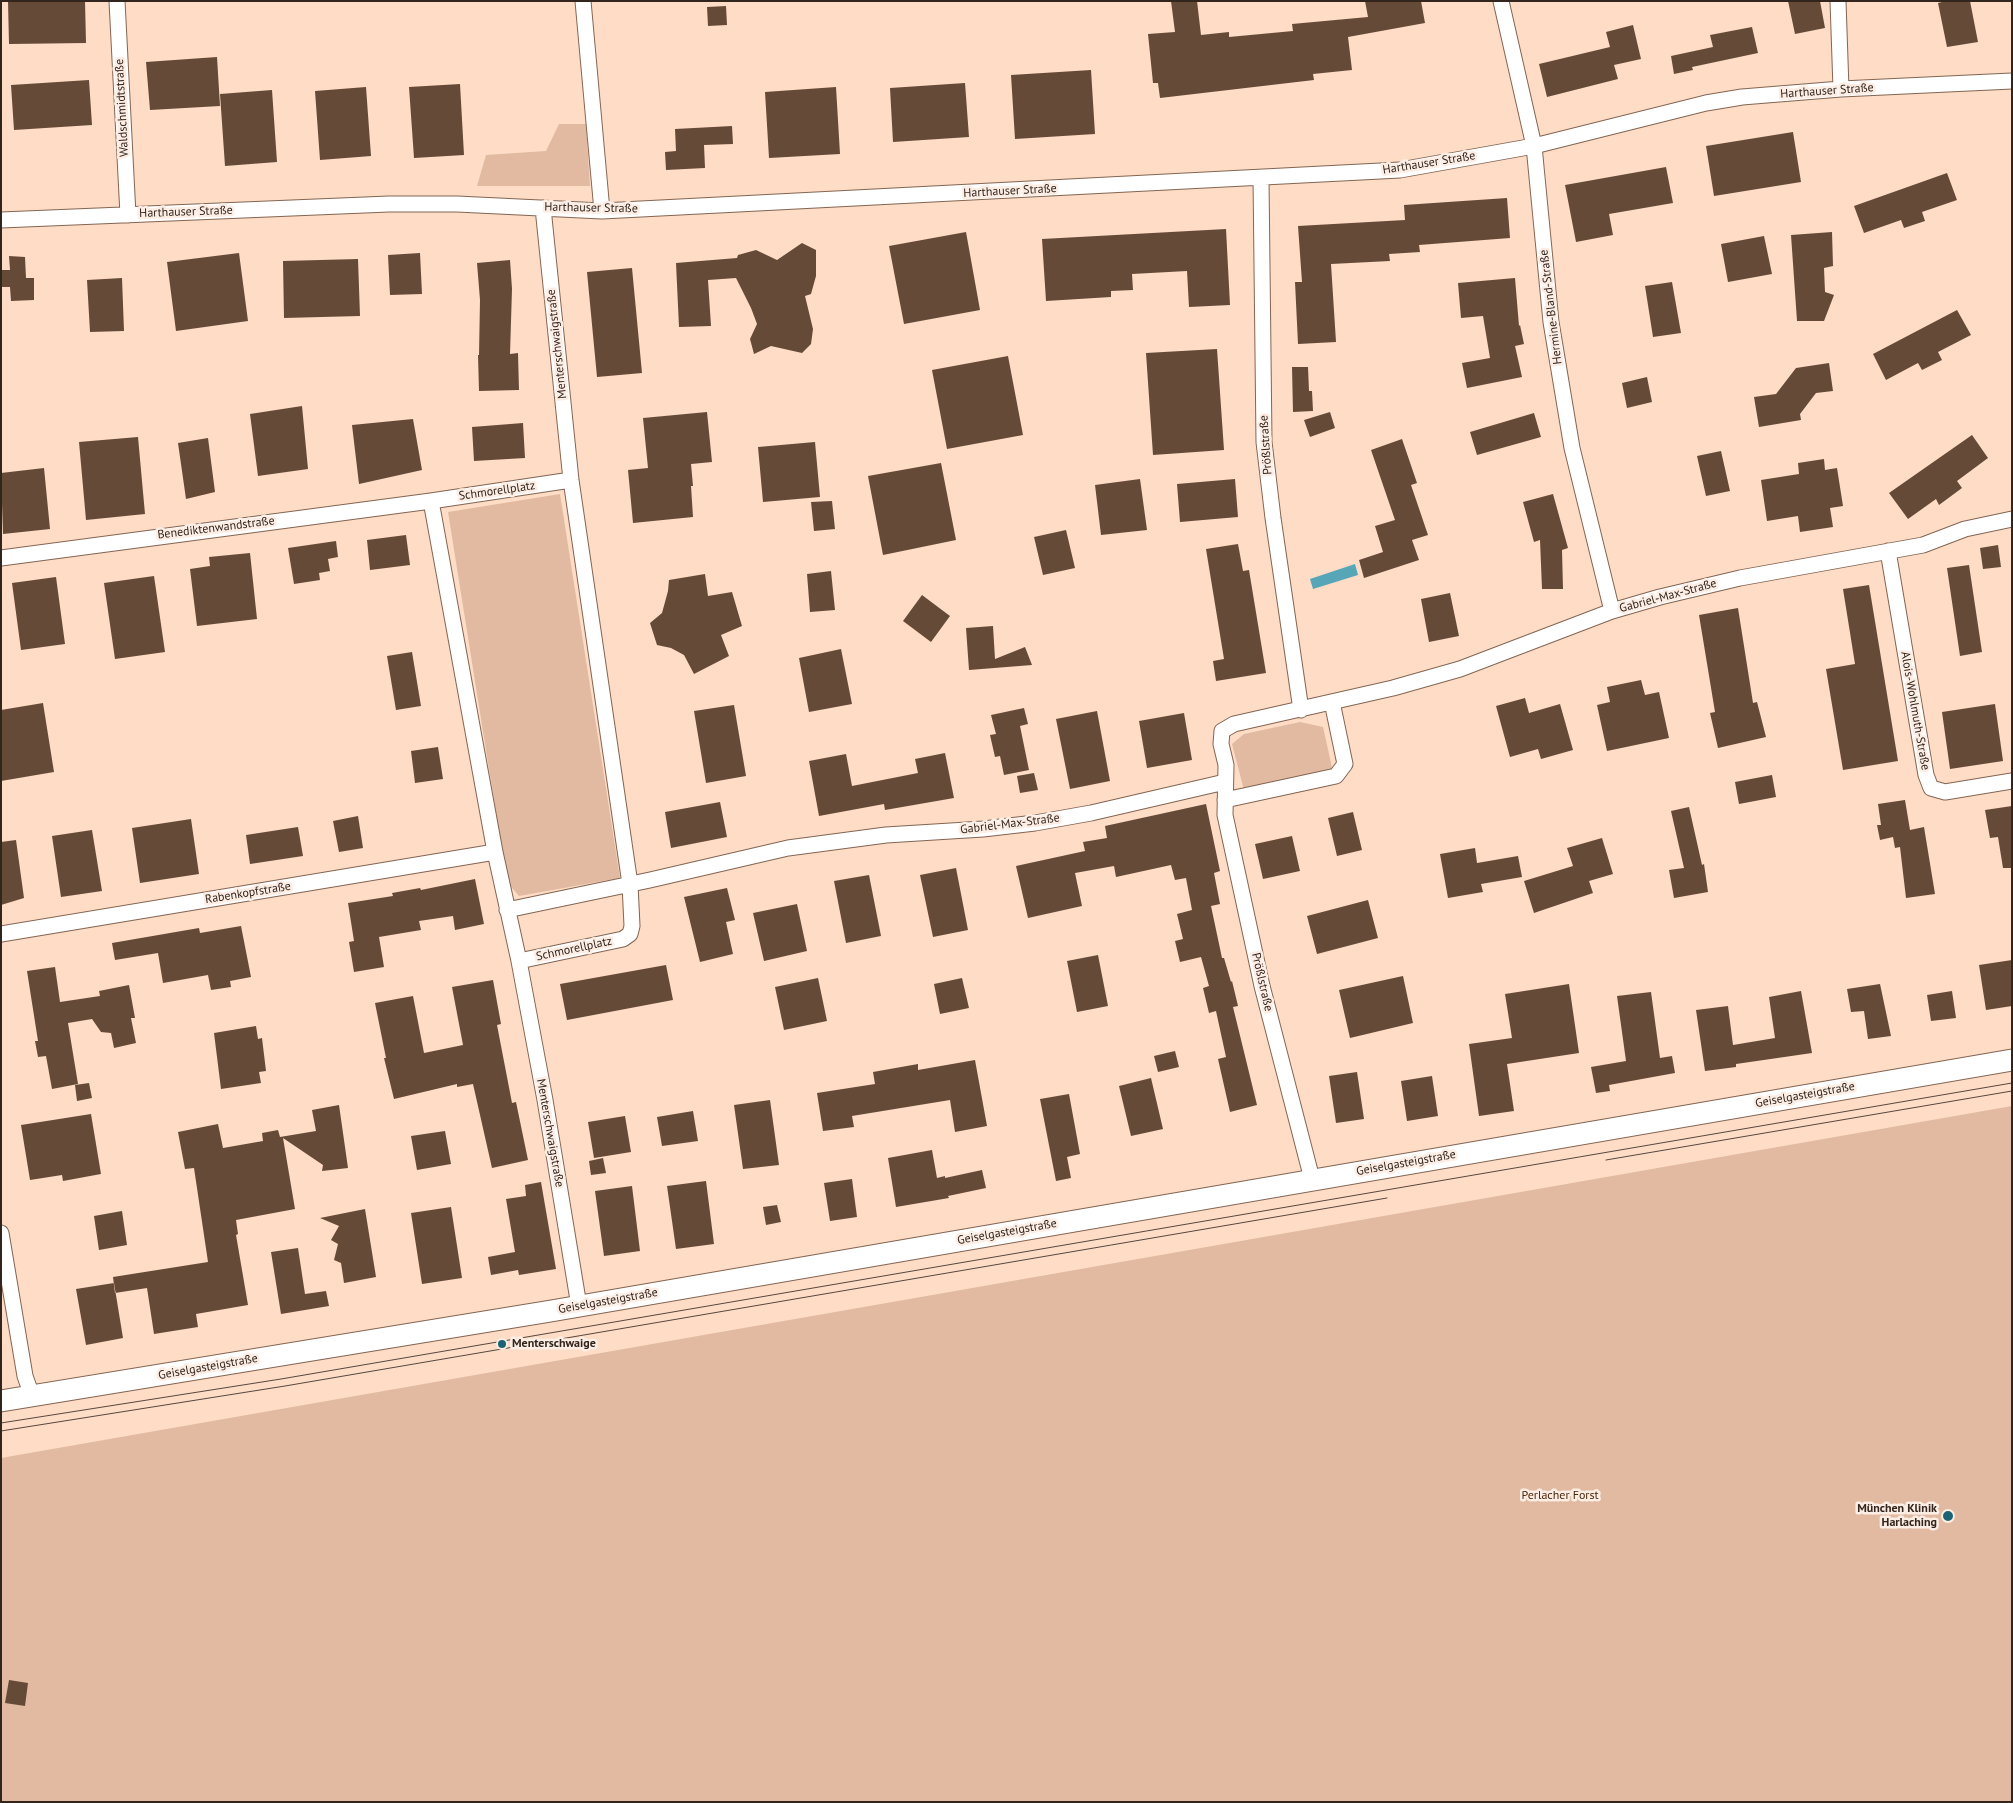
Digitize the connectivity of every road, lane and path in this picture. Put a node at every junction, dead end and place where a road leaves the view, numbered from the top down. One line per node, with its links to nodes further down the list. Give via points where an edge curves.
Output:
1 (117, 1): 11 (street, Waldschmidtstraße)
2 (584, 1): 10 (street)
3 (1500, 1): 7 (street, Hermine-Bland-Straße)
4 (1838, 1): 6 (street)
5 (2012, 81): 6 (street, Harthauser Straße)
6 (1841, 89): 7 (street, Harthauser Straße, via 1715,102)
7 (1534, 146): 8 (street, Harthauser Straße, via 1400,170); 18 (street, Hermine-Bland-Straße, via 1551,322 1560,380 1572,448)
8 (1260, 178): 10 (street, Harthauser Straße); 20 (street, Prößlstraße, via 1264,442)
9 (543, 208): 10 (street, Harthauser Straße); 11 (street, Harthauser Straße, via 389,204); 13 (street, Menterschwaigstraße)
10 (602, 211)
11 (128, 215): 12 (street, Harthauser Straße)
12 (1, 220)
13 (571, 480): 14 (street, Schmorellplatz); 25 (street, Schmorellplatz)
14 (431, 501): 17 (street, Benediktenwandstraße); 24 (street, Schmorellplatz)
15 (2012, 519): 16 (street, Gabriel-Max-Straße)
16 (1888, 551): 18 (street, Gabriel-Max-Straße, via 1740,578); 21 (street, Alois-Wohlmuth-Straße, via 1926,775 1931,788 1945,792)
17 (1, 558)
18 (1612, 611): 19 (street, Gabriel-Max-Straße, via 1460,669)
19 (1332, 702): 20 (street, Gabriel-Max-Straße); 23 (street, via 1345,764 1336,776)
20 (1301, 710): 22 (street, Gabriel-Max-Straße, via 1234,724 1222,731)
21 (2012, 781)
22 (1225, 782): 23 (street, Prößlstraße); 25 (street, Gabriel-Max-Straße, via 1035,823 886,834 788,848)
23 (1225, 800): 30 (street, Prößlstraße, via 1262,986)
24 (495, 852): 26 (street, Schmorellplatz); 27 (street, Rabenkopfstraße)
25 (630, 884): 26 (street); 28 (street, Schmorellplatz, via 632,926 624,939)
26 (507, 910): 28 (street, Schmorellplatz)
27 (1, 934)
28 (519, 961): 32 (street, Menterschwaigstraße)
29 (2012, 1060): 30 (main road, Geiselgasteigstraße)
30 (1312, 1179): 32 (main road, Geiselgasteigstraße)
31 (1, 1233): 33 (street, via 25,1376)
32 (579, 1306): 33 (main road, Geiselgasteigstraße)
33 (32, 1396): 34 (main road, Geiselgasteigstraße)
34 (1, 1401)

